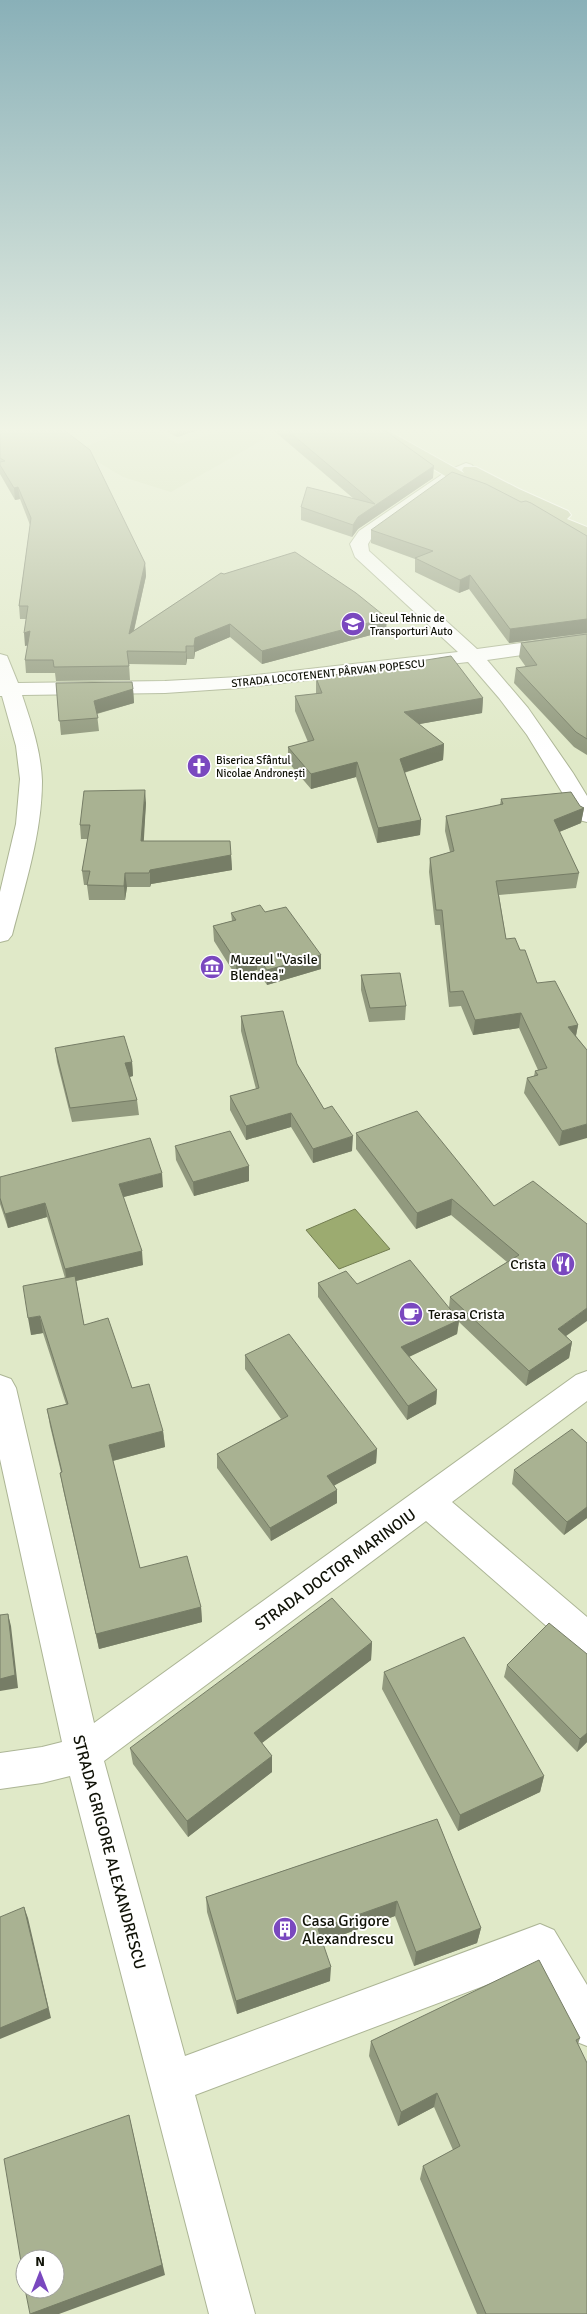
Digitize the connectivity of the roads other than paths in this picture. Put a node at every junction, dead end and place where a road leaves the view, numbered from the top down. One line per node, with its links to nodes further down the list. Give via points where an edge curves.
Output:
1 (363, 538): 3 (street, via 361,553)
2 (587, 640): 3 (street, STRADA LOCOTENENT PÂRVAN POPESCU)
3 (474, 656): 5 (street, STRADA LOCOTENENT PÂRVAN POPESCU, via 235,683); 6 (street, via 537,732)
4 (0, 660): 5 (street)
5 (5, 689): 7 (street, via 30,760 31,787 19,860)
6 (587, 815)
7 (0, 935)
8 (587, 1384): 10 (street, STRADA DOCTOR MARINOIU)
9 (0, 1388): 12 (street, STRADA GRIGORE ALEXANDRESCU)
10 (428, 1502): 11 (street); 12 (street, STRADA DOCTOR MARINOIU)
11 (587, 1639)
12 (83, 1754): 13 (street, via 42,1765); 15 (street, STRADA GRIGORE ALEXANDRESCU)
13 (0, 1771)
14 (587, 2025): 15 (street, via 540,1944)
15 (170, 2083): 16 (street, STRADA GRIGORE ALEXANDRESCU)
16 (232, 2314)

